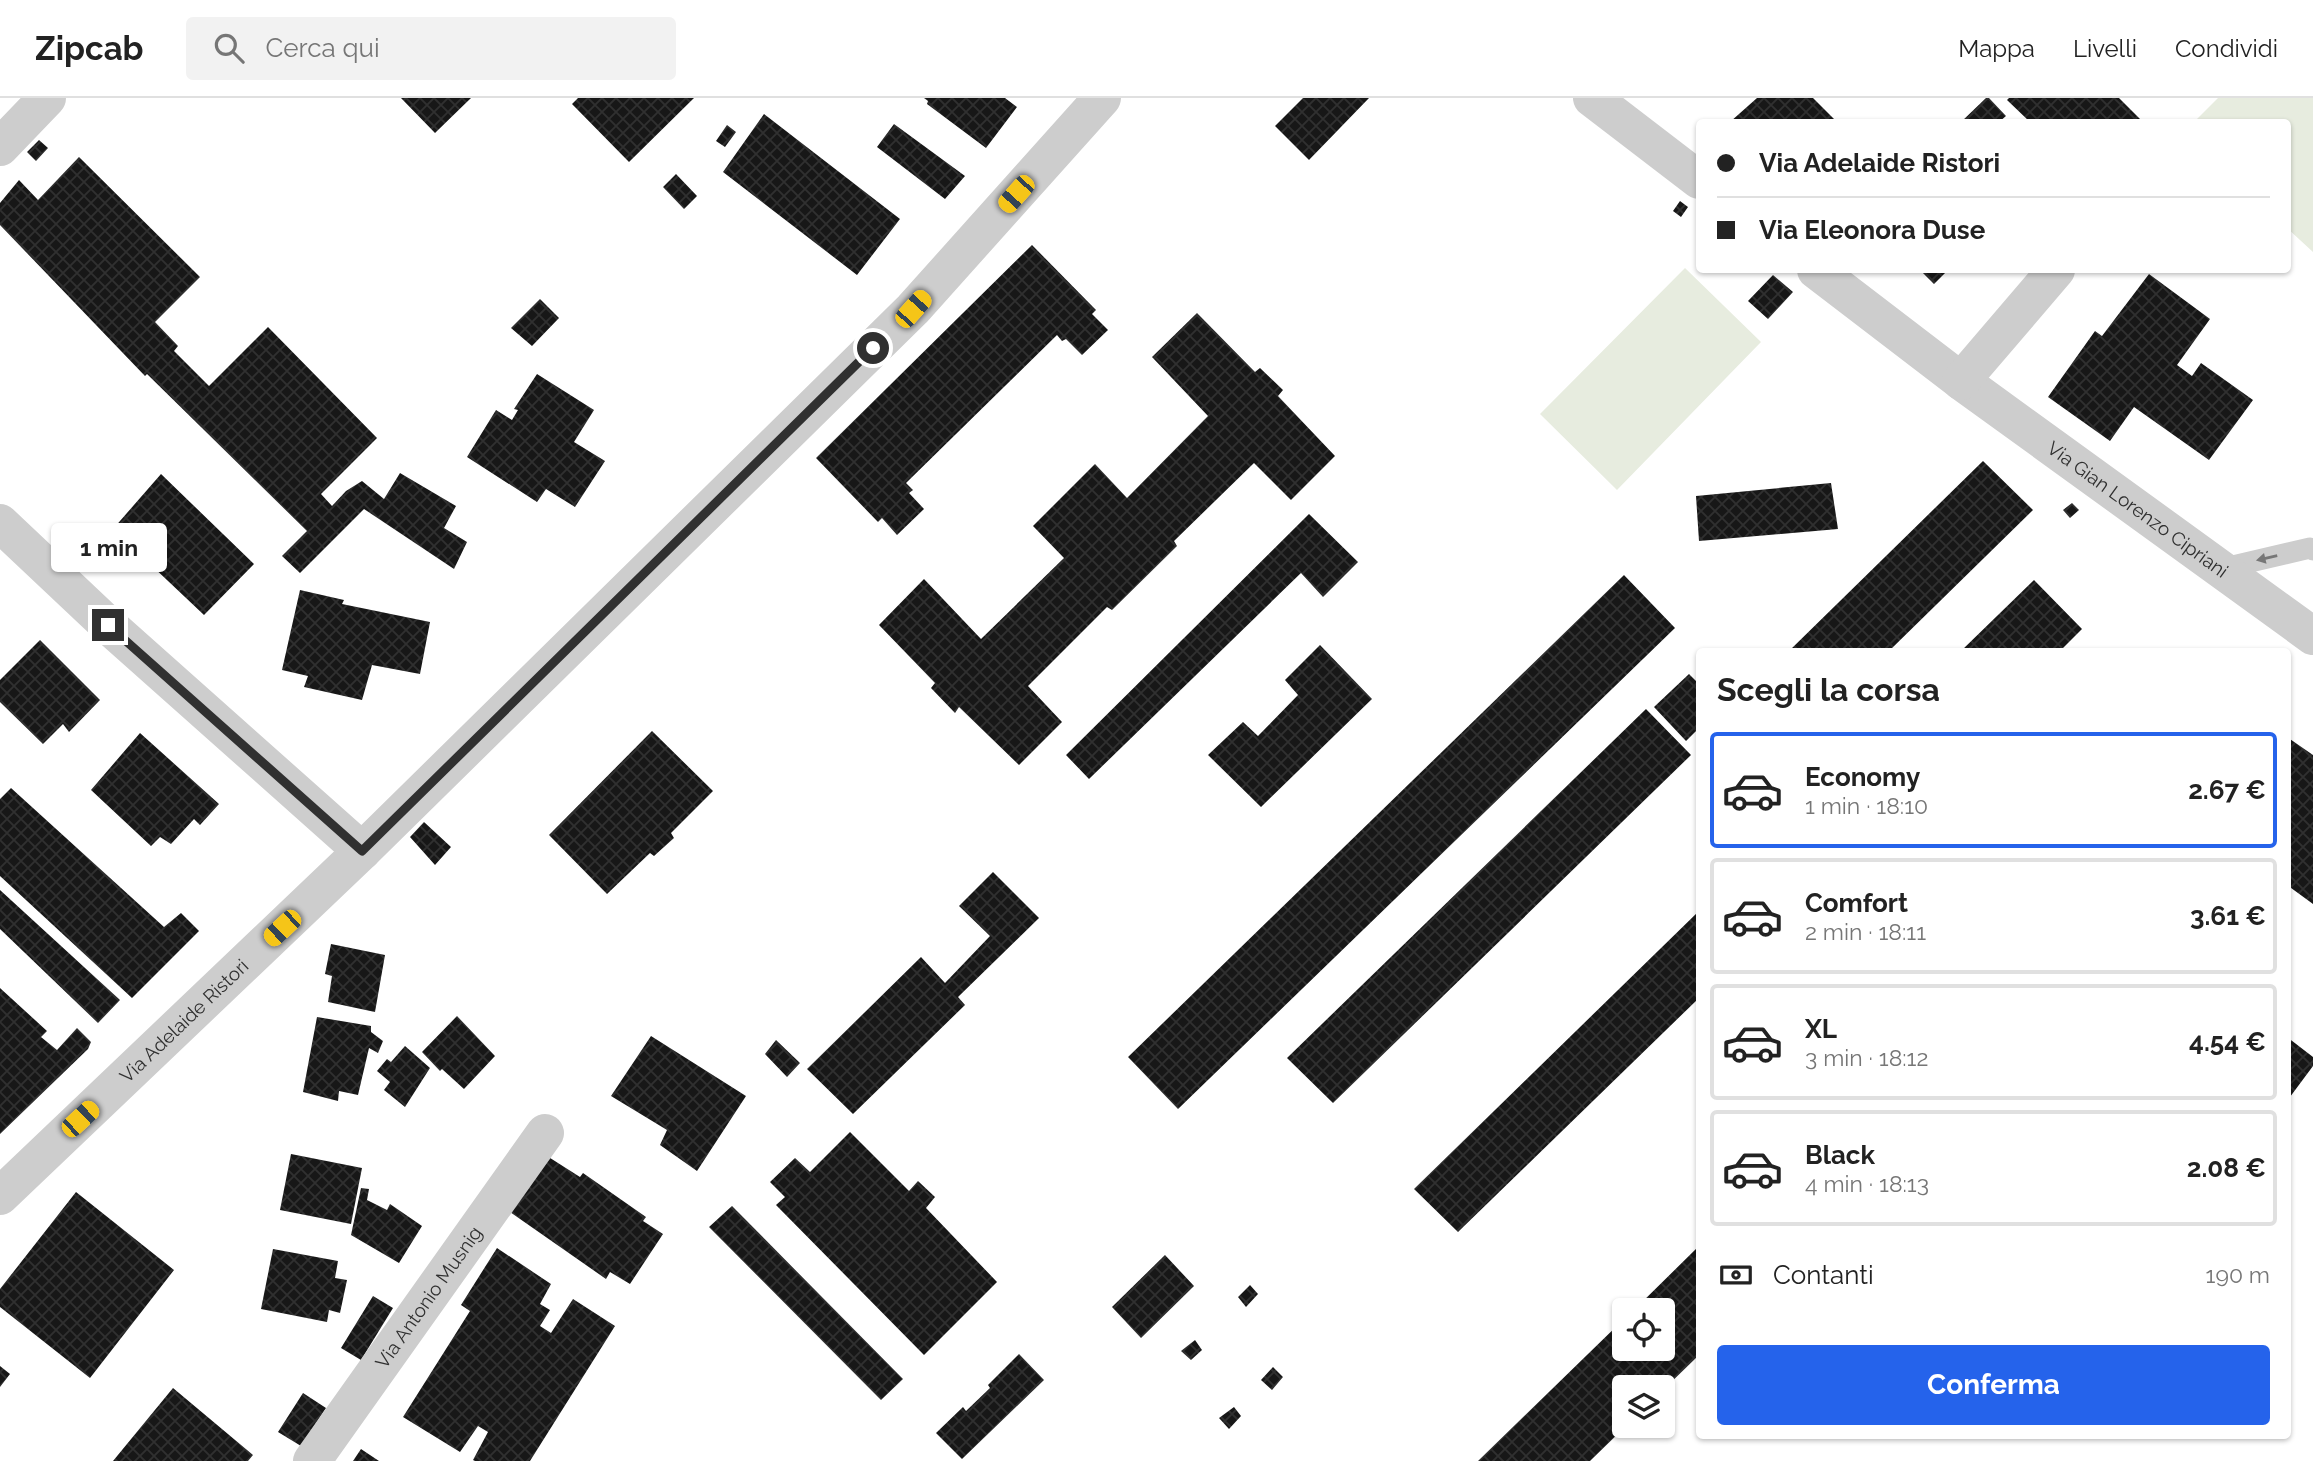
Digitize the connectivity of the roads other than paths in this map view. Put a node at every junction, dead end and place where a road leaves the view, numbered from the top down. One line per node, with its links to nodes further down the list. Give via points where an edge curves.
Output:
1 (47, 98): 4 (street)
2 (1102, 98): 13 (street, Via Adelaide Ristori, via 913,309)
3 (1592, 98): 5 (street)
4 (0, 147)
5 (1696, 178)
6 (1820, 273): 8 (street, Via Gian Lorenzo Cipriani)
7 (2053, 273): 8 (street)
8 (1961, 381): 11 (street, Via Gian Lorenzo Cipriani)
9 (0, 523): 13 (street)
10 (2313, 550): 11 (lane, one-way to 11)
11 (2220, 569): 12 (street, Via Gian Lorenzo Cipriani)
12 (2313, 636)
13 (362, 851): 15 (street, Via Adelaide Ristori)
14 (545, 1133): 16 (street, Via Antonio Musnig)
15 (0, 1196)
16 (312, 1461)

